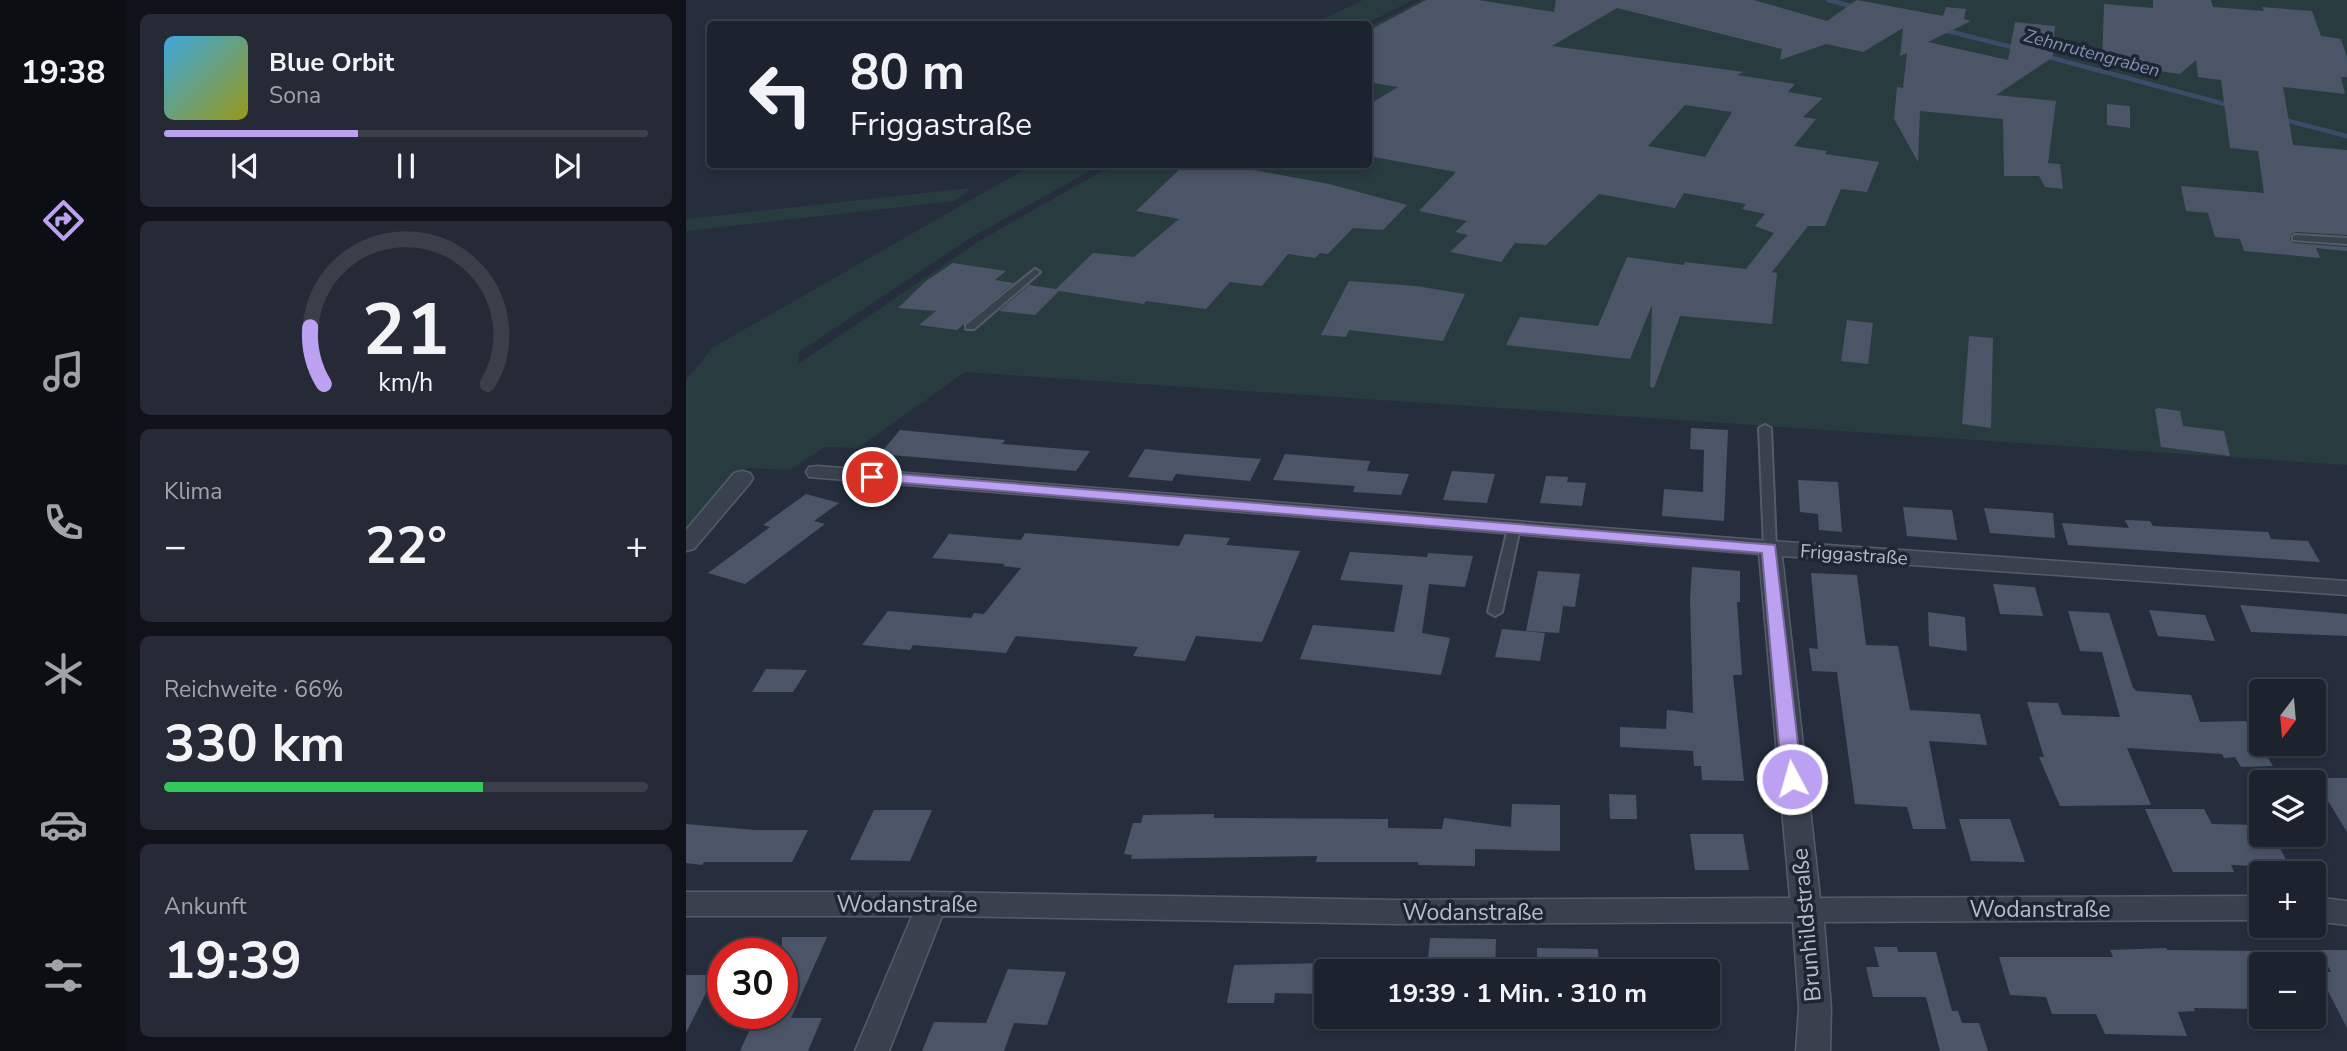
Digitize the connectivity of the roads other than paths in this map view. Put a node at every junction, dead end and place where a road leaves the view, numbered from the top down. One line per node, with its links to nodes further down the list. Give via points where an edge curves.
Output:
1 (2296, 238): 2 (lane)
2 (2347, 241)
3 (1035, 272): 4 (lane)
4 (970, 327)
5 (1765, 428): 10 (lane)
6 (817, 472): 8 (street, Friggastraße)
7 (742, 478): 9 (street)
8 (1514, 528): 10 (street, Friggastraße); 12 (lane)
9 (686, 544)
10 (1770, 548): 11 (street, Friggastraße); 16 (street, Brunhildstraße)
11 (2347, 588)
12 (1495, 612)
13 (686, 904): 14 (street, Wodanstraße)
14 (932, 904): 16 (street, Wodanstraße, via 1396,912); 19 (street)
15 (2249, 908): 16 (street, Wodanstraße)
16 (1806, 910): 20 (street, Brunhildstraße, via 1816,1029)
17 (2326, 910): 18 (street)
18 (2347, 913)
19 (872, 1051)
20 (1813, 1051)

